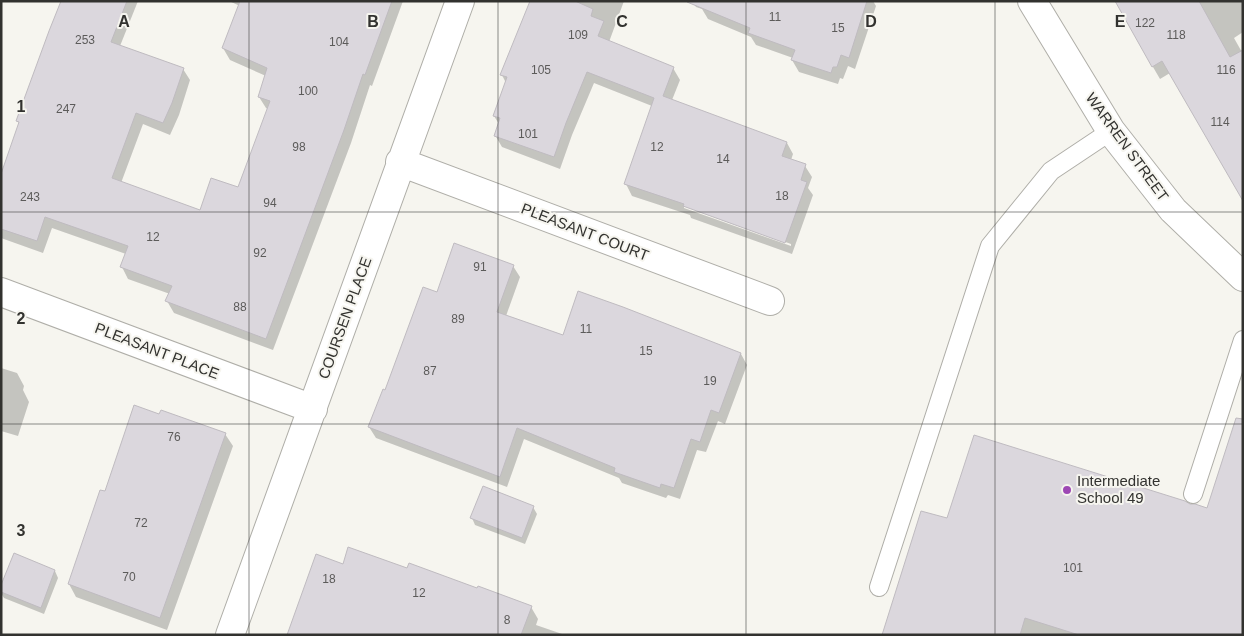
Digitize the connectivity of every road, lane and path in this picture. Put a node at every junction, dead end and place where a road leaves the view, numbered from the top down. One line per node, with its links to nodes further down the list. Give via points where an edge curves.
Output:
1 (460, 1): 4 (street, COURSEN PLACE)
2 (1032, 1): 3 (street, WARREN STREET)
3 (1111, 130): 5 (street, WARREN STREET, via 1173,210); 11 (lane, via 1051,171 990,246)
4 (400, 162): 7 (street, PLEASANT COURT); 9 (street, COURSEN PLACE)
5 (1243, 276)
6 (1, 292): 9 (street, PLEASANT PLACE)
7 (770, 301)
8 (1243, 340): 10 (lane)
9 (313, 409): 12 (street, COURSEN PLACE)
10 (1193, 494)
11 (878, 587)
12 (230, 635)

